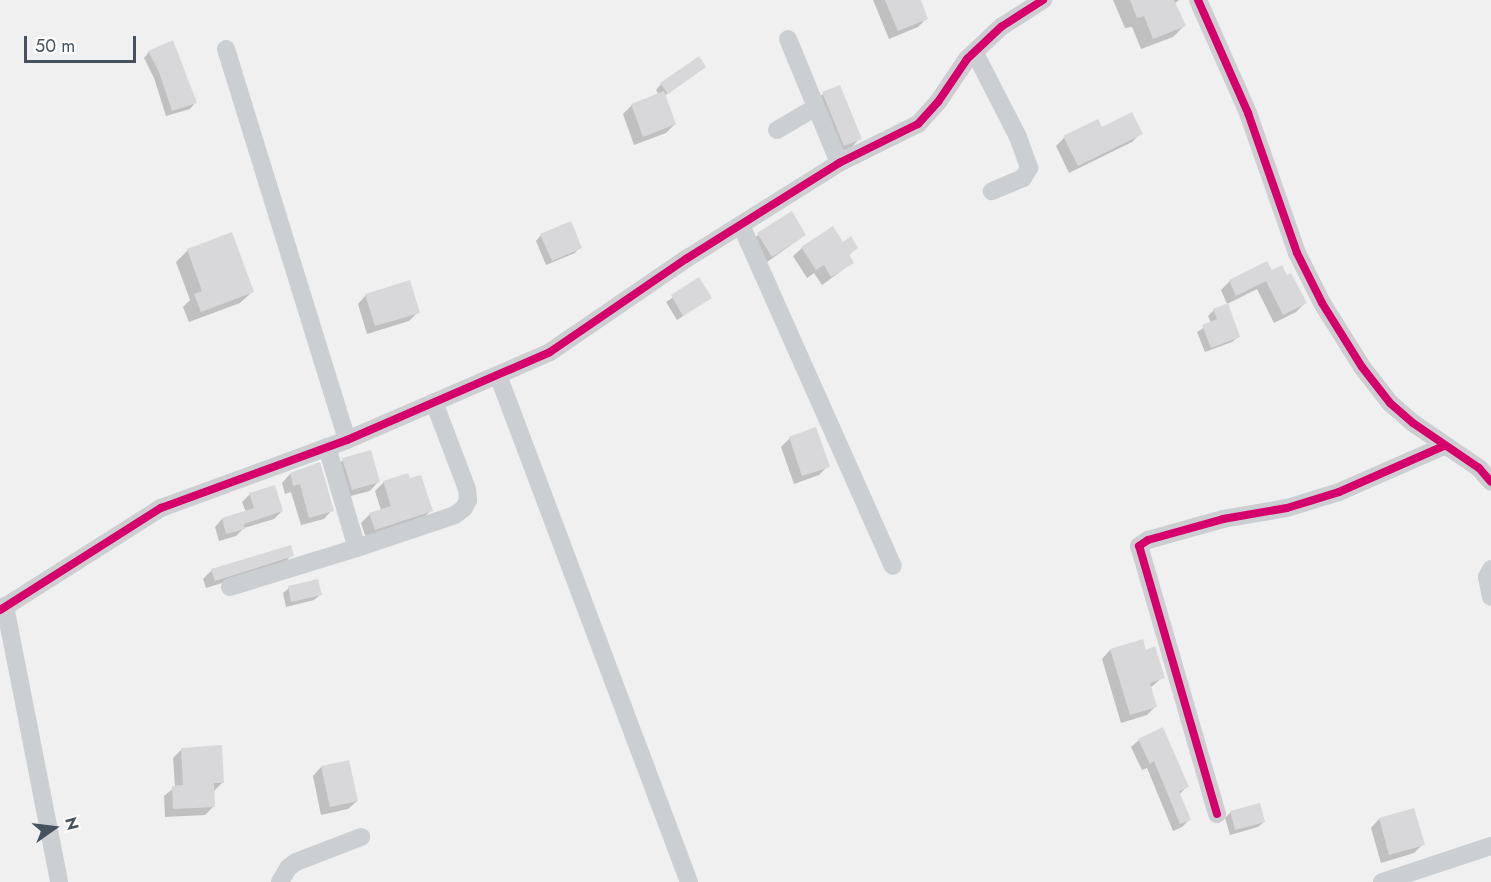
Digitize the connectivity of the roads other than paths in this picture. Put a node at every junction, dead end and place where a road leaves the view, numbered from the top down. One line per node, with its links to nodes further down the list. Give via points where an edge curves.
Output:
1 (1198, 0): 14 (street, via 1248,113 1297,253 1322,303 1389,403)
2 (1040, 1): 5 (street, via 1001,27)
3 (788, 39): 6 (street)
4 (226, 48): 13 (street)
5 (975, 53): 8 (street, via 918,124); 9 (street, via 1018,137 1029,168 1023,178)
6 (816, 107): 7 (street); 8 (street)
7 (777, 130)
8 (839, 163): 10 (street)
9 (992, 191)
10 (741, 225): 11 (street, via 550,352); 18 (street)
11 (498, 375): 12 (street); 28 (street)
12 (434, 402): 13 (street); 17 (street, via 468,500 455,515)
13 (347, 440): 15 (street)
14 (1444, 446): 16 (street, via 1479,468); 23 (street, via 1339,492 1287,508 1201,525 1139,546)
15 (327, 447): 17 (street); 22 (street, via 161,508)
16 (1491, 482)
17 (357, 548): 20 (street)
18 (893, 566)
19 (1491, 570): 21 (street, via 1487,577)
20 (230, 587)
21 (1491, 597)
22 (3, 608): 26 (street)
23 (1217, 813)
24 (361, 837): 27 (street, via 296,862)
25 (1491, 846): 29 (street)
26 (59, 882)
27 (280, 882)
28 (689, 882)
29 (1382, 882)

